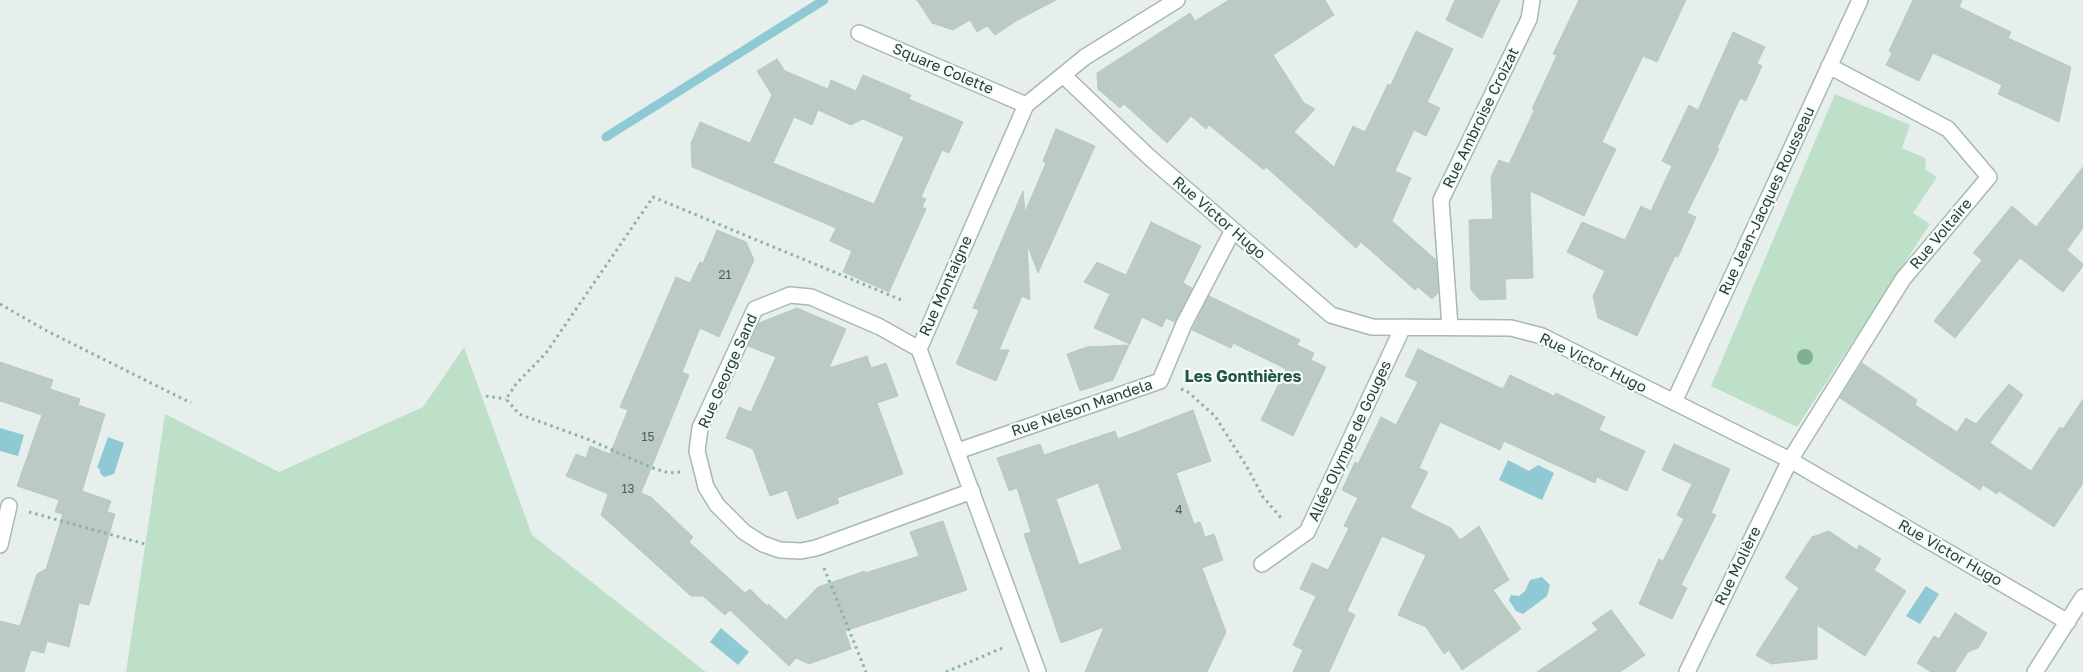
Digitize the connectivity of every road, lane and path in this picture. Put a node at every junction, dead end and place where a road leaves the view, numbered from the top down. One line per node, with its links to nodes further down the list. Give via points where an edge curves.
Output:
1 (1177, 0): 6 (street, Rue Montaigne, via 1085,57)
2 (1532, 0): 12 (street, Rue Ambroise Croizat, via 1529,18 1441,200)
3 (1860, 0): 5 (street, Rue Jean-Jacques Rousseau)
4 (859, 34): 7 (street, Square Colette)
5 (1829, 66): 17 (street, Rue Jean-Jacques Rousseau); 20 (street, Rue Voltaire, via 1948,129 1989,177 1903,279)
6 (1063, 75): 7 (street, Rue Montaigne); 8 (street, Rue Victor Hugo, via 1148,156)
7 (1026, 105): 13 (street, Rue Montaigne)
8 (1233, 230): 11 (street, Rue Victor Hugo, via 1331,316 1372,327); 14 (street, Rue Nelson Mandela, via 1184,324)
9 (904, 301): 16 (path, via 653,197 546,353)
10 (0, 304): 18 (path)
11 (1403, 327): 12 (street, Rue Victor Hugo); 24 (street, Allée Olympe de Gouges)
12 (1450, 327): 17 (street, Rue Victor Hugo, via 1511,328 1542,336)
13 (919, 349): 19 (street, Rue Montaigne); 21 (street, Rue George Sand, via 880,327 812,297 790,295 755,309 700,428 697,450)
14 (1160, 381): 19 (street, Rue Nelson Mandela); 24 (path, via 1188,392 1215,416 1263,497 1281,519)
15 (486, 396): 16 (path)
16 (506, 399): 21 (path, via 519,414 590,440 650,467 669,473)
17 (1674, 402): 20 (street, Rue Victor Hugo)
18 (191, 403)
19 (958, 452): 22 (street, Rue Montaigne)
20 (1790, 460): 30 (street, Rue Victor Hugo); 35 (street, Rue Molière)
21 (700, 469): 27 (street, Rue George Sand, via 717,505 744,532 780,550)
22 (972, 491): 27 (street, Rue George Sand); 31 (street, Rue Montaigne)
23 (10, 506): 25 (path); 26 (street)
24 (1307, 532): 28 (street, Allée Olympe de Gouges)
25 (145, 544)
26 (0, 545)
27 (816, 548): 32 (path)
28 (1262, 564)
29 (2083, 597): 30 (street)
30 (2068, 622): 36 (street)
31 (1026, 637): 33 (path); 34 (street, Rue Montaigne)
32 (866, 672)
33 (946, 672)
34 (1038, 672)
35 (1687, 672)
36 (2035, 672)

